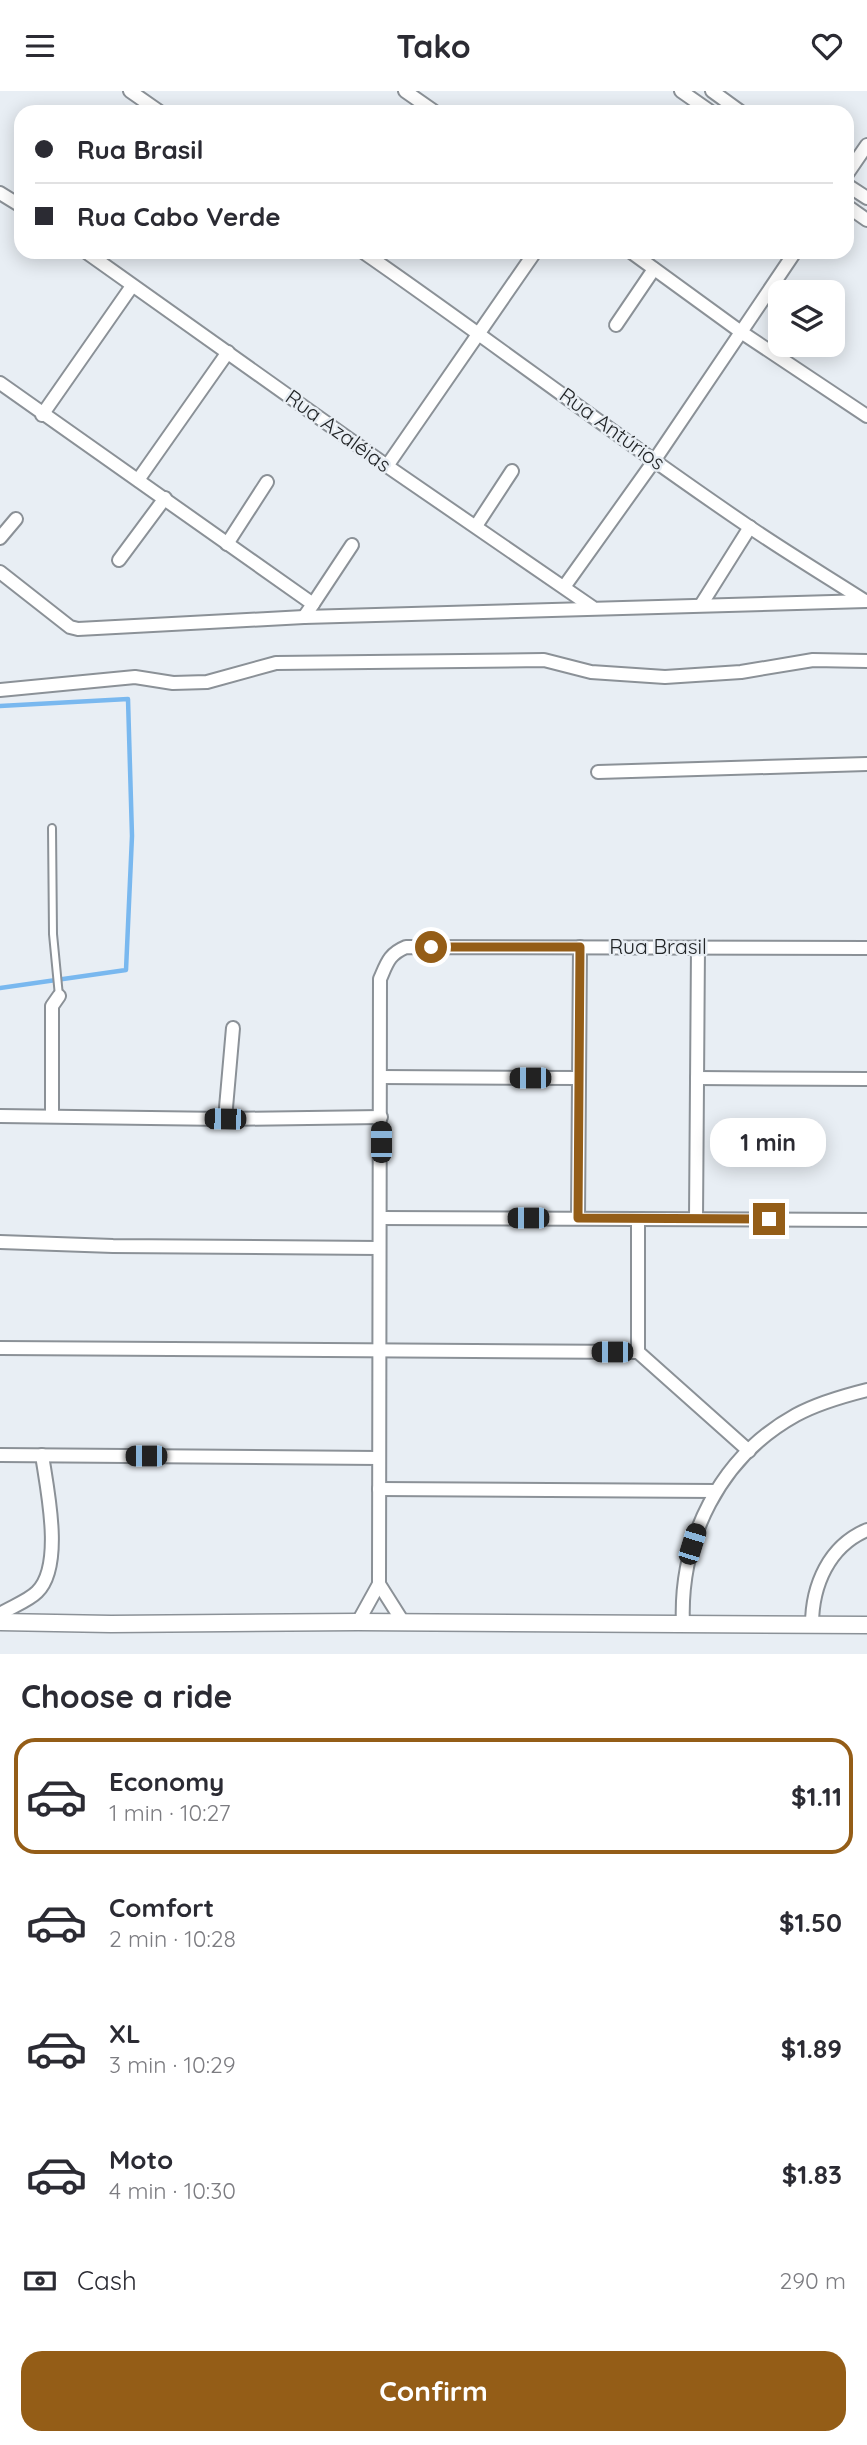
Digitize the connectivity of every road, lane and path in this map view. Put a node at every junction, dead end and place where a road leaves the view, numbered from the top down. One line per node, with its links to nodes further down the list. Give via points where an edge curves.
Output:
1 (130, 91): 5 (street)
2 (405, 91): 6 (street)
3 (681, 91): 7 (street)
4 (712, 91): 8 (street)
5 (150, 105)
6 (425, 105)
7 (701, 105)
8 (731, 105)
9 (867, 145): 10 (street)
10 (854, 164)
11 (95, 259): 17 (street, Rua Azaléias)
12 (373, 259): 19 (street, Rua Antúrios)
13 (530, 259): 19 (street)
14 (640, 259): 16 (street)
15 (790, 259): 20 (street)
16 (654, 269): 18 (street); 20 (street)
17 (132, 286): 21 (street, Rua Azaléias); 23 (street)
18 (616, 325)
19 (479, 332): 25 (street, Rua Antúrios); 26 (street)
20 (741, 332): 24 (street); 25 (street)
21 (228, 352): 26 (street, Rua Azaléias); 28 (street)
22 (0, 383): 23 (street)
23 (42, 415): 28 (street)
24 (867, 416)
25 (654, 461): 33 (street, Rua Antúrios); 39 (street)
26 (387, 466): 32 (street, Rua Azaléias)
27 (512, 471): 32 (street)
28 (138, 480): 30 (street)
29 (267, 482): 35 (street)
30 (165, 498): 35 (street); 37 (street)
31 (16, 519): 34 (street)
32 (476, 526): 39 (street, Rua Azaléias)
33 (750, 527): 40 (street, Rua Antúrios); 42 (street)
34 (0, 538)
35 (227, 544): 41 (street)
36 (352, 545): 41 (street)
37 (119, 560)
38 (0, 572): 44 (street, via 78,629)
39 (564, 587): 43 (street, Rua Azaléias)
40 (866, 601): 42 (street)
41 (313, 604): 44 (street)
42 (701, 605): 43 (street)
43 (592, 607): 44 (street)
44 (304, 617)
45 (867, 661): 46 (street, via 813,660 741,672 666,677 591,672 544,660 276,663 207,682 135,677)
46 (0, 690)
47 (867, 764): 48 (street)
48 (598, 772)
49 (52, 828): 53 (lane, via 53,934)
50 (580, 947): 51 (street, Rua Brasil); 55 (street, Rua Brasil, via 407,947 395,952 380,979); 56 (street)
51 (698, 947): 52 (street, Rua Brasil); 57 (street)
52 (867, 948)
53 (59, 992): 60 (street, via 52,1006)
54 (233, 1028): 62 (street)
55 (380, 1077): 56 (street); 61 (street)
56 (579, 1078): 64 (street)
57 (697, 1078): 58 (street); 66 (street)
58 (867, 1079)
59 (0, 1116): 60 (street)
60 (52, 1116): 62 (street)
61 (381, 1117): 62 (street); 63 (street)
62 (225, 1119)
63 (380, 1218): 64 (street); 69 (street)
64 (578, 1218): 65 (street)
65 (638, 1219): 66 (street); 72 (street)
66 (696, 1219): 67 (street)
67 (867, 1220)
68 (0, 1242): 69 (street)
69 (379, 1248): 71 (street)
70 (0, 1348): 71 (street)
71 (379, 1350): 72 (street); 77 (street)
72 (638, 1352): 74 (street)
73 (867, 1390): 74 (street, via 831,1399 797,1415)
74 (749, 1451): 79 (street)
75 (0, 1455): 76 (street)
76 (42, 1455): 77 (street); 82 (street, via 54,1540 47,1575 38,1592)
77 (379, 1458): 78 (street)
78 (379, 1489): 79 (street); 81 (street)
79 (715, 1491): 86 (street, via 687,1562)
80 (867, 1530): 87 (street, via 848,1541 826,1566 814,1596)
81 (379, 1584): 84 (street); 85 (street)
82 (0, 1614)
83 (0, 1622): 84 (street)
84 (358, 1622): 85 (street)
85 (402, 1622): 86 (street)
86 (683, 1625): 87 (street)
87 (812, 1625): 88 (street)
88 (867, 1625)

